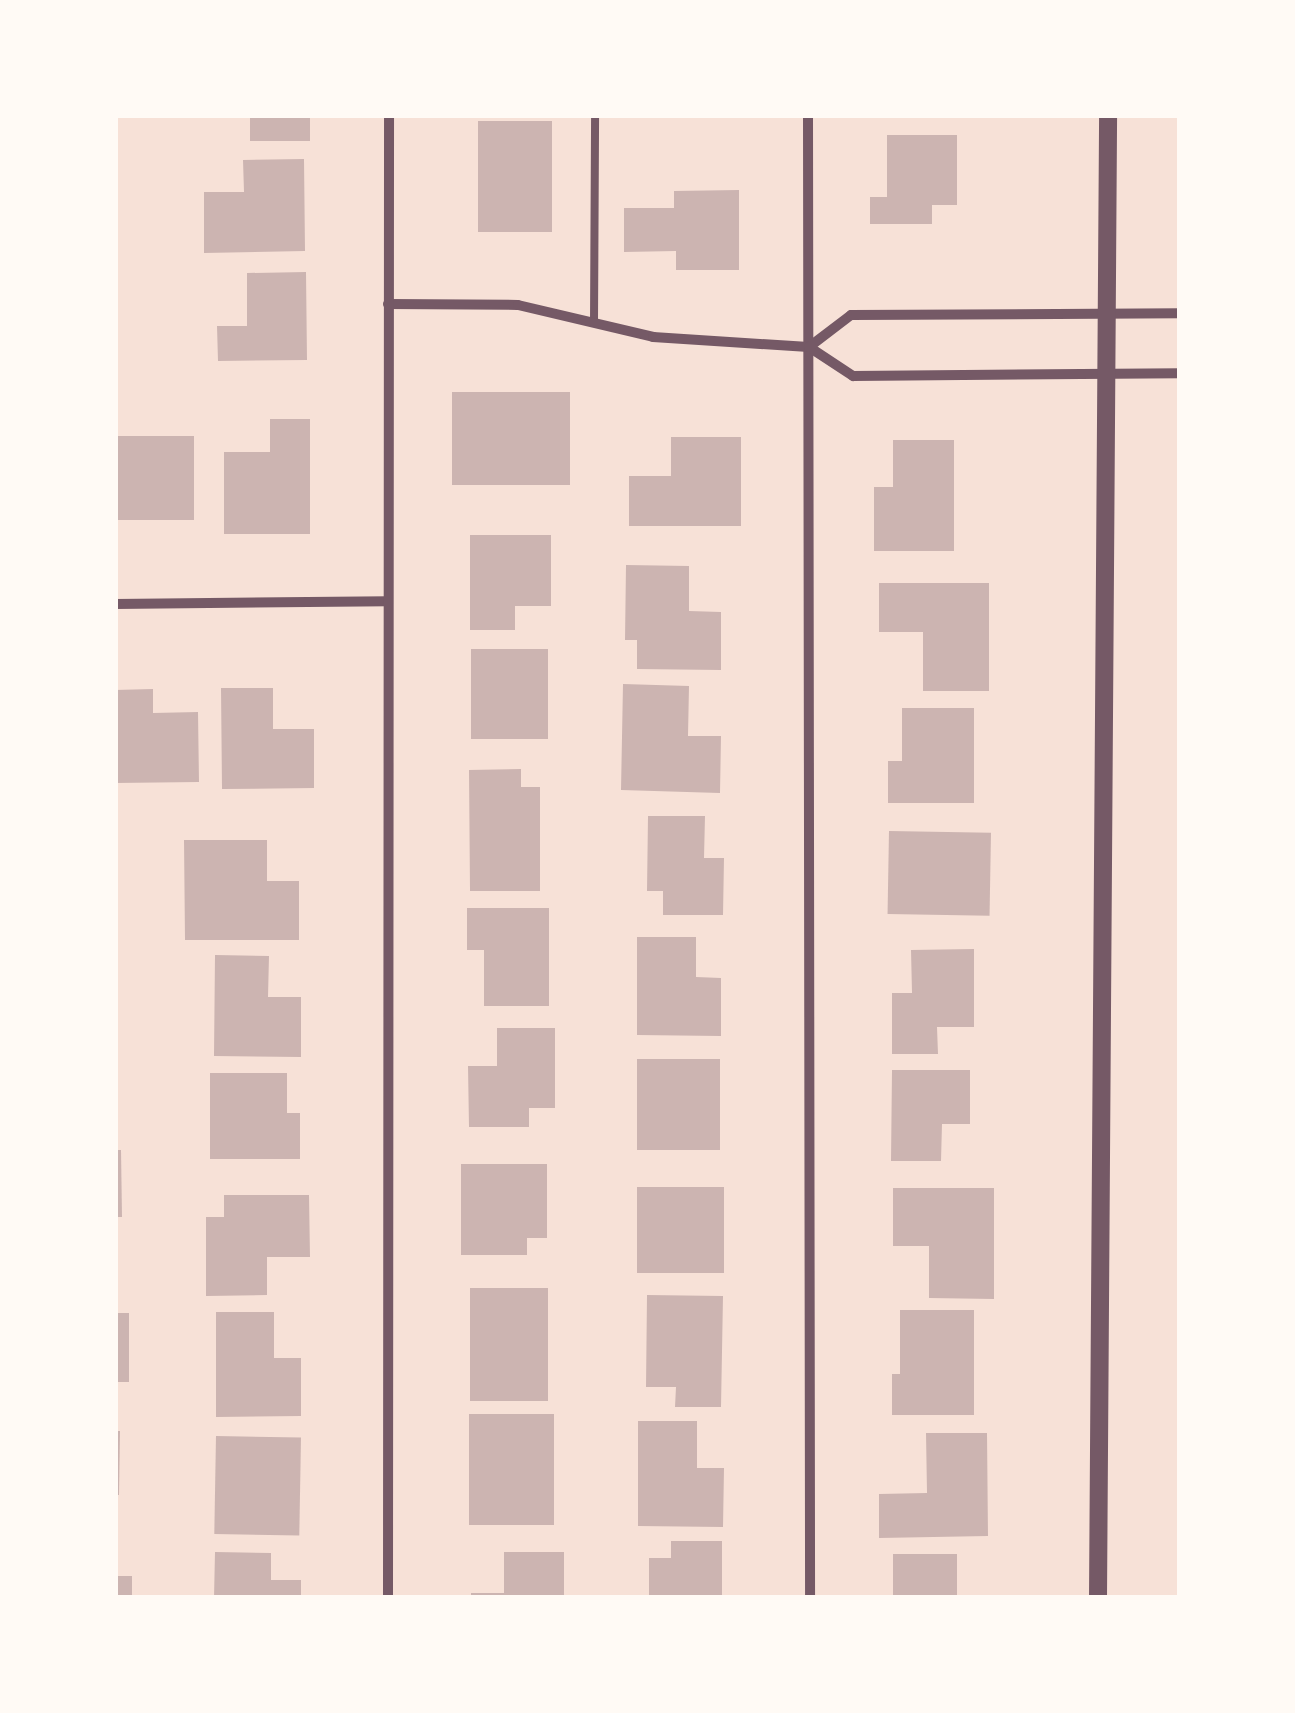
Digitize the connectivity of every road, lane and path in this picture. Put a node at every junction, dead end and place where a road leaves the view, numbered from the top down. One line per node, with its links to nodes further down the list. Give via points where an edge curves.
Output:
1 (389, 115): 5 (street)
2 (595, 115): 8 (lane)
3 (808, 115): 9 (street)
4 (1108, 115): 6 (street)
5 (388, 304): 8 (street, via 518,305); 12 (street)
6 (1108, 312): 7 (street); 9 (street, via 851,315); 10 (street)
7 (1180, 313)
8 (594, 323): 9 (street, via 653,338)
9 (809, 347): 10 (street, via 854,376); 15 (street)
10 (1108, 374): 11 (street); 16 (street)
11 (1180, 374)
12 (388, 601): 13 (street); 14 (street)
13 (115, 604)
14 (388, 1598)
15 (810, 1598)
16 (1098, 1598)

